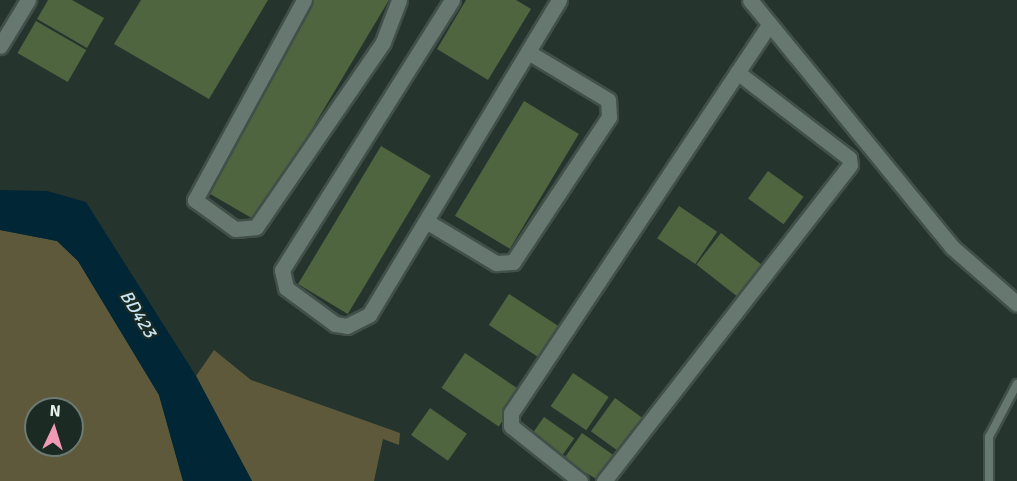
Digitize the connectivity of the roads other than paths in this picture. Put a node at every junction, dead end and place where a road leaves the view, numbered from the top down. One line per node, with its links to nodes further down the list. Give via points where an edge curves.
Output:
1 (28, 0): 8 (street)
2 (304, 0): 3 (street, via 195,200 200,208 235,229 256,227 383,42)
3 (399, 0)
4 (452, 0): 13 (street, via 282,270 281,280 335,324 358,323 369,315)
5 (559, 0): 9 (street)
6 (750, 0): 7 (street)
7 (769, 24): 10 (street); 11 (street)
8 (0, 46)
9 (528, 52): 13 (street); 13 (street, via 608,100 609,117 513,262 496,263)
10 (737, 72): 12 (street); 16 (street, via 511,413 511,426)
11 (863, 142): 12 (street); 14 (street, via 952,247)
12 (850, 161): 17 (street)
13 (426, 221)
14 (1017, 304)
15 (1017, 384): 18 (lane, via 989,437)
16 (580, 481)
17 (604, 481)
18 (989, 481)

